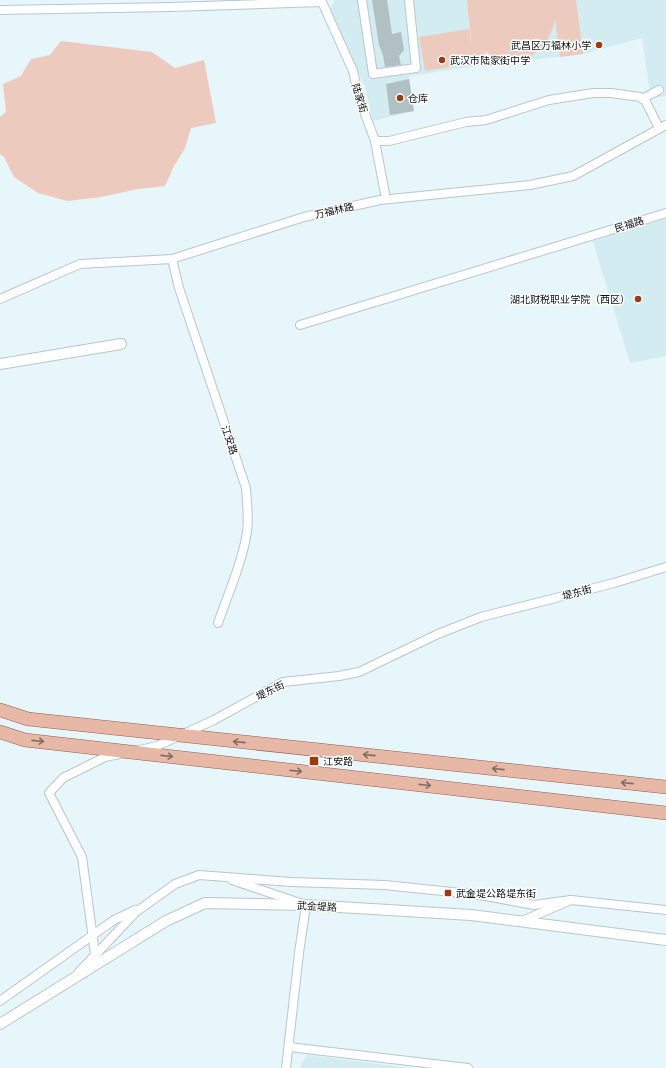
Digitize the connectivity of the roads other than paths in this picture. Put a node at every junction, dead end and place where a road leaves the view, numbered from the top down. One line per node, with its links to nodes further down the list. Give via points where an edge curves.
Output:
1 (362, 0): 2 (street, via 373,74 416,68)
2 (409, 0)
3 (322, 1): 4 (street, 陆家街); 9 (street, 陆家街, via 353,70 359,98)
4 (139, 4): 5 (street, 陆家街)
5 (0, 10)
6 (659, 90): 7 (street)
7 (642, 99): 8 (street); 9 (street, via 593,92 549,100 486,120 466,122 389,141)
8 (662, 126): 10 (street, 万福林路, via 573,176 530,185)
9 (375, 141): 10 (street, 陆家街)
10 (386, 199): 12 (street, 万福林路, via 304,217)
11 (666, 213): 14 (street, 民福路)
12 (172, 259): 13 (street, 万福林路, via 80,264); 18 (street, 江安路, via 246,488 247,531 243,552)
13 (0, 299)
14 (300, 325)
15 (121, 344): 16 (street)
16 (0, 364)
17 (666, 567): 21 (street, 堤东街, via 481,617 438,634 359,672 282,682)
18 (218, 623)
19 (0, 710): 21 (main road, via 28,719)
20 (0, 732): 22 (main road, one-way to 22, via 25,740)
21 (180, 736): 22 (street, 堤东街, via 157,746); 23 (main road, one-way to 21)
22 (129, 752): 24 (main road, one-way to 24); 31 (street, 堤东街, via 104,757 63,778 49,793 82,857)
23 (666, 787)
24 (666, 813)
25 (220, 876): 26 (street, via 393,886 480,895 534,905); 27 (street); 28 (street, via 199,875 175,884)
26 (571, 900): 29 (street); 30 (street)
27 (306, 905): 30 (street, 武金堤路, via 471,915); 36 (street, 武金堤路, via 205,903 166,921); 39 (street)
28 (144, 906): 31 (street, via 114,920); 35 (street)
29 (666, 910)
30 (521, 921): 33 (street, 武金堤路)
31 (93, 935): 35 (street, 堤东街); 37 (street)
32 (666, 937): 33 (street)
33 (655, 939): 34 (street, 武金堤路)
34 (666, 940)
35 (95, 954): 36 (street)
36 (74, 978): 38 (street, 武金堤路)
37 (0, 1001)
38 (0, 1024)
39 (289, 1047): 40 (street); 41 (street)
40 (286, 1068)
41 (468, 1068)

